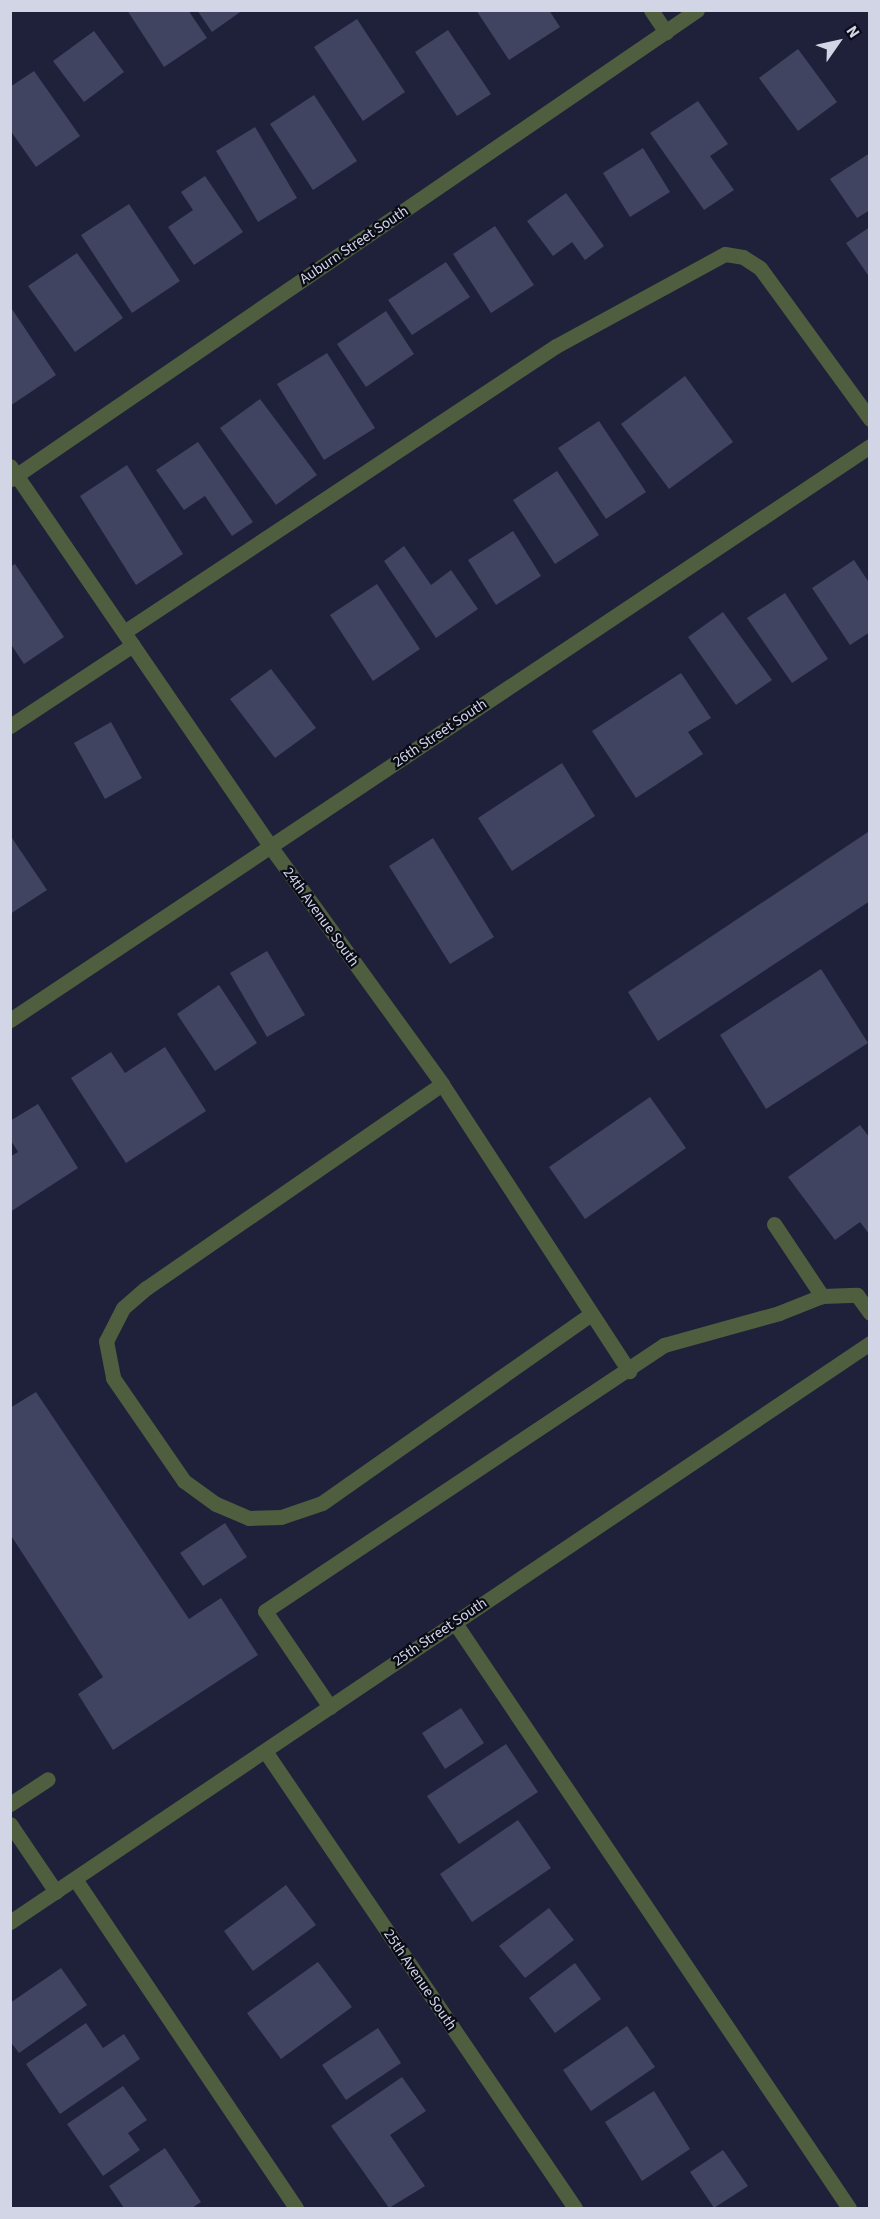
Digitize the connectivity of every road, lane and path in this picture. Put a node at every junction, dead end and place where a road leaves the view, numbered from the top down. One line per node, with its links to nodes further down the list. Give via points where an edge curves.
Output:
1 (651, 10): 3 (street)
2 (697, 10): 3 (street, Auburn Street South)
3 (666, 32): 6 (street, Auburn Street South)
4 (870, 419): 7 (street, via 760,268 743,256 725,254 547,352)
5 (870, 446): 10 (street, 26th Street South)
6 (13, 474): 7 (street, 24th Avenue South)
7 (124, 632): 8 (street, 24th Avenue South)
8 (133, 645): 9 (street); 10 (street, 24th Avenue South)
9 (10, 726)
10 (270, 846): 11 (street, 26th Street South); 12 (street, 24th Avenue South)
11 (10, 1020)
12 (442, 1084): 17 (street, 24th Avenue South); 17 (street, via 146,1288 123,1308 106,1341 113,1378 184,1481 216,1504 249,1518 281,1517 322,1503)
13 (774, 1224): 15 (street)
14 (863, 1291): 15 (street); 16 (street)
15 (822, 1296): 19 (street, via 779,1313 664,1345)
16 (870, 1313)
17 (591, 1314): 19 (street, 24th Avenue South)
18 (870, 1343): 20 (street, 25th Street South)
19 (629, 1371): 21 (street, via 265,1611)
20 (455, 1623): 21 (street, 25th Street South); 31 (street)
21 (330, 1707): 22 (street, 25th Street South)
22 (265, 1751): 26 (street, 25th Street South); 30 (street, 25th Avenue South)
23 (48, 1779): 24 (street)
24 (10, 1804)
25 (10, 1824): 27 (street)
26 (75, 1879): 27 (street, 25th Street South); 29 (street)
27 (56, 1892): 28 (street, 25th Street South)
28 (10, 1922)
29 (296, 2208)
30 (575, 2208)
31 (849, 2208)

